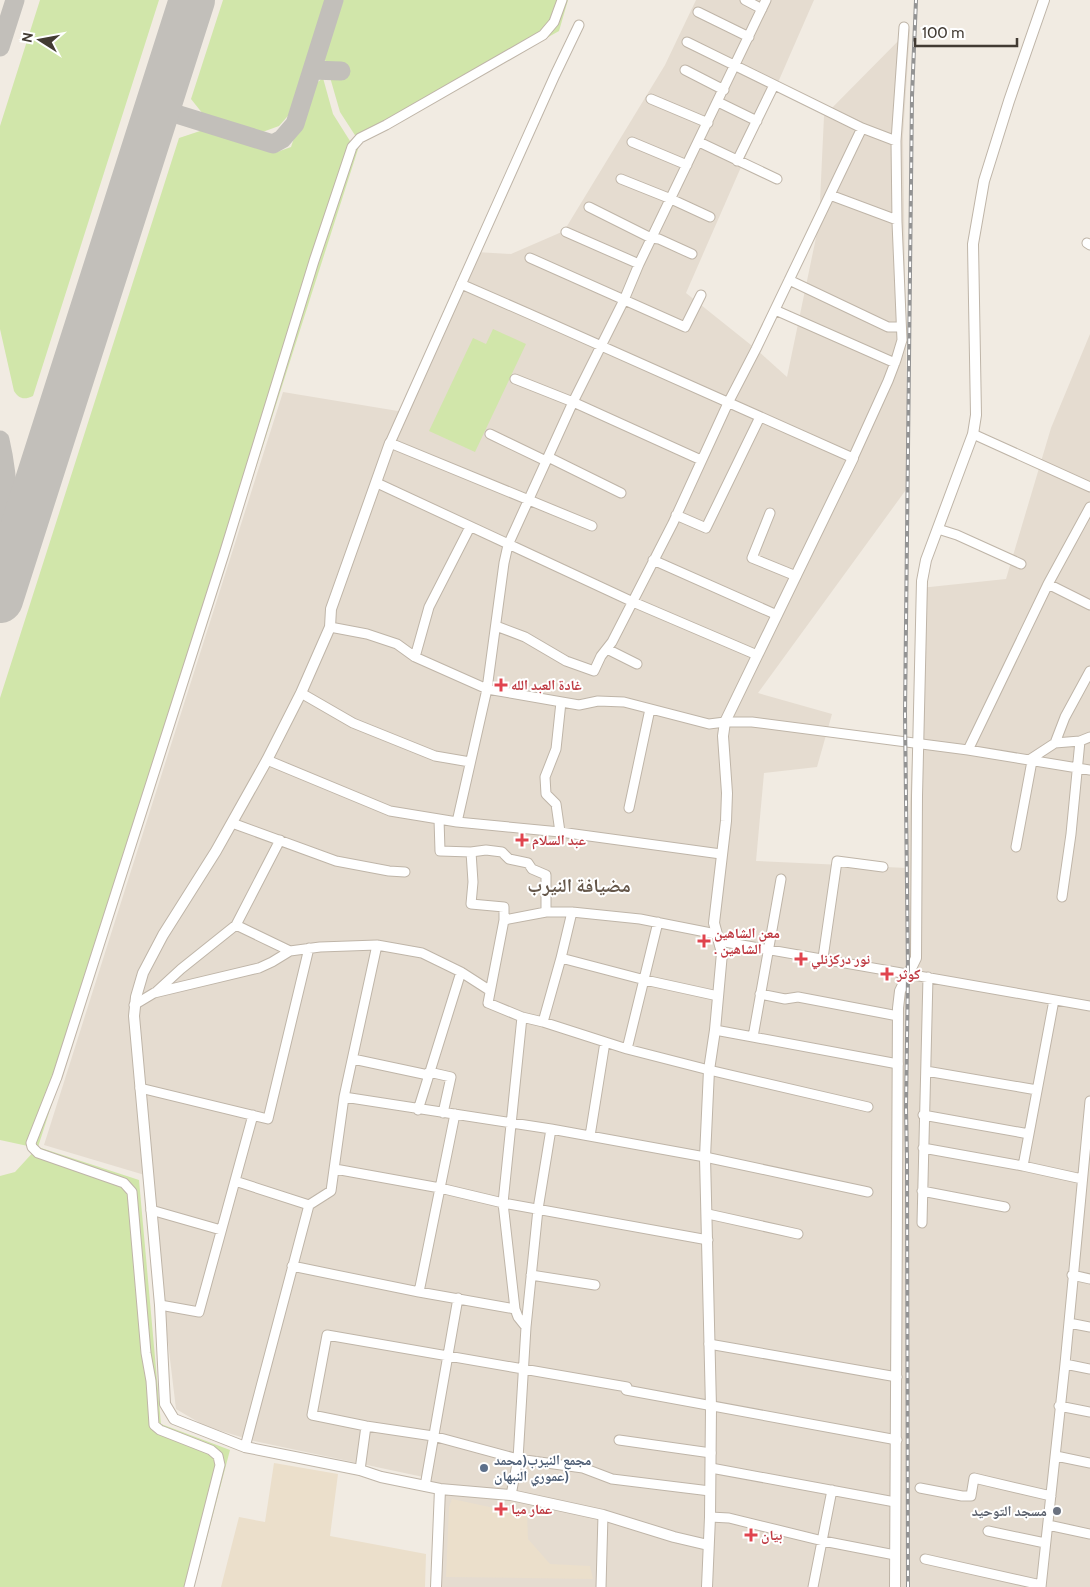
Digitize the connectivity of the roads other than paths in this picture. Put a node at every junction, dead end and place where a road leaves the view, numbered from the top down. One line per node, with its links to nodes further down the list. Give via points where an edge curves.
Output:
1 (562, 0): 227 (street, via 554,22 543,35 360,138 352,147 56,1077 31,1143 38,1154 124,1183 132,1192 154,1425 211,1450 218,1456 220,1465)
2 (745, 0): 4 (street)
3 (1044, 0): 49 (street, via 984,181 973,244 976,414)
4 (764, 4): 8 (street)
5 (698, 12): 8 (street)
6 (579, 25): 37 (street)
7 (904, 27): 19 (street)
8 (749, 38): 10 (street)
9 (687, 42): 10 (street)
10 (735, 66): 12 (street); 13 (street)
11 (685, 70): 13 (street)
12 (774, 85): 16 (street); 18 (street)
13 (724, 90): 15 (street)
14 (651, 99): 17 (street)
15 (718, 102): 16 (street); 17 (street)
16 (757, 121): 22 (street)
17 (708, 123): 21 (street)
18 (862, 128): 19 (street); 26 (street)
19 (896, 141): 30 (street)
20 (632, 142): 23 (street)
21 (699, 142): 22 (street); 23 (street)
22 (737, 162): 25 (street)
23 (687, 165): 27 (street)
24 (621, 179): 27 (street)
25 (777, 179)
26 (830, 195): 30 (street); 36 (street)
27 (670, 199): 29 (street); 32 (street)
28 (589, 207): 32 (street)
29 (710, 217)
30 (897, 220): 41 (street)
31 (566, 232): 35 (street)
32 (651, 238): 33 (street); 35 (street)
33 (692, 254)
34 (530, 258): 39 (street)
35 (638, 264): 39 (street)
36 (789, 280): 40 (street); 41 (street, via 888,327)
37 (461, 284): 42 (street); 50 (street)
38 (701, 295): 39 (street, via 685,327)
39 (624, 300): 42 (street)
40 (775, 310): 43 (street); 46 (street)
41 (901, 327): 43 (street, via 902,340)
42 (602, 345): 45 (street); 46 (street)
43 (895, 363): 51 (street)
44 (515, 379): 45 (street)
45 (573, 402): 52 (street); 53 (street)
46 (728, 403): 47 (street); 53 (street)
47 (760, 417): 51 (street); 60 (street, via 706,528)
48 (490, 434): 52 (street)
49 (973, 434): 55 (street); 63 (street)
50 (390, 443): 54 (street); 57 (street)
51 (853, 458): 67 (street)
52 (547, 459): 56 (street); 57 (street)
53 (701, 460): 60 (street)
54 (377, 483): 62 (street); 73 (street, via 331,608)
55 (1090, 487)
56 (622, 493)
57 (529, 499): 61 (street); 64 (street)
58 (1090, 507): 68 (street)
59 (770, 513): 67 (street, via 752,558)
60 (676, 514): 65 (street)
61 (592, 526)
62 (470, 527): 64 (street); 76 (street, via 429,607)
63 (938, 529): 66 (street); 87 (street, via 922,581)
64 (508, 545): 69 (street); 72 (street)
65 (654, 560): 69 (street); 71 (street)
66 (1021, 564)
67 (796, 576): 71 (street)
68 (1048, 584): 70 (street); 88 (street)
69 (633, 602): 74 (street); 75 (street)
70 (1090, 605)
71 (777, 615): 75 (street)
72 (496, 626): 74 (street, via 594,672); 79 (street)
73 (330, 627): 76 (street, via 397,644); 80 (street)
74 (607, 649): 77 (street)
75 (757, 655): 83 (street)
76 (415, 657): 79 (street)
77 (637, 664)
78 (1090, 672): 86 (street, via 1065,717)
79 (487, 689): 81 (street); 91 (street)
80 (301, 692): 89 (street); 91 (street, via 353,723 434,756)
81 (561, 702): 82 (street, via 579,705 598,701 624,702); 98 (street, via 556,749 545,777 546,794 556,804)
82 (650, 708): 83 (street, via 708,724); 94 (street)
83 (725, 722): 87 (street, via 752,722); 102 (street, via 726,821)
84 (1090, 737): 85 (street)
85 (1080, 741): 86 (street); 92 (street)
86 (1055, 743): 90 (street)
87 (918, 744): 88 (street); 120 (street, via 916,958)
88 (968, 750): 90 (street)
89 (267, 760): 95 (street, via 390,811); 97 (street)
90 (1030, 760): 92 (street); 100 (street)
91 (470, 762): 96 (street)
92 (1078, 767): 93 (street); 106 (street)
93 (1090, 770)
94 (629, 808)
95 (438, 819): 96 (street); 101 (street, via 440,851)
96 (457, 822): 98 (street)
97 (232, 823): 99 (street); 128 (street, via 163,935 143,973)
98 (560, 832): 102 (street)
99 (280, 840): 104 (street, via 336,861); 111 (street)
100 (1016, 847)
101 (471, 852): 107 (street, via 481,849 502,852 509,859 528,863 532,869 546,875); 109 (street, via 471,904 504,907)
102 (721, 854): 112 (street, via 714,923)
103 (884, 867): 118 (street, via 837,861)
104 (405, 872)
105 (782, 879): 115 (street)
106 (1062, 898)
107 (546, 912): 108 (street); 109 (street)
108 (572, 912): 110 (street); 117 (street)
109 (504, 920): 123 (street)
110 (658, 922): 112 (street); 122 (street)
111 (236, 925): 116 (street); 124 (street)
112 (718, 937): 115 (street); 126 (street, via 722,953)
113 (378, 945): 114 (street); 119 (street, via 422,953); 137 (street)
114 (309, 948): 116 (street); 150 (street, via 268,1119)
115 (769, 949): 118 (street); 125 (street)
116 (290, 951): 124 (street, via 259,968)
117 (561, 958): 122 (street); 132 (street)
118 (822, 958): 120 (street)
119 (461, 972): 123 (street); 141 (street)
120 (908, 973): 121 (street); 130 (street, via 900,991)
121 (928, 977): 127 (street); 140 (street)
122 (645, 980): 126 (street); 136 (street)
123 (489, 990): 131 (street, via 488,1003)
124 (154, 994): 128 (street)
125 (760, 994): 130 (street, via 785,999 798,997); 134 (street)
126 (718, 996): 133 (street)
127 (1054, 1000): 129 (street); 143 (street)
128 (134, 1006): 142 (street)
129 (1090, 1006)
130 (898, 1016): 138 (street)
131 (522, 1017): 132 (street); 152 (street)
132 (543, 1022): 135 (street)
133 (715, 1030): 134 (street); 139 (street)
134 (753, 1037): 138 (street)
135 (605, 1042): 136 (street); 155 (street)
136 (628, 1049): 139 (street)
137 (353, 1059): 141 (street); 144 (street)
138 (898, 1064): 193 (street)
139 (709, 1070): 146 (street); 158 (street)
140 (926, 1071): 143 (street); 151 (street)
141 (428, 1074): 147 (street); 148 (street, via 451,1077)
142 (140, 1088): 150 (street); 170 (street)
143 (1037, 1090): 154 (street)
144 (344, 1097): 147 (street); 160 (street)
145 (1090, 1101): 156 (street)
146 (868, 1106)
147 (418, 1110): 148 (street)
148 (443, 1113): 149 (street)
149 (455, 1114): 152 (street); 163 (street)
150 (253, 1115): 162 (street)
151 (923, 1115): 154 (street); 157 (street)
152 (511, 1124): 153 (street); 166 (street)
153 (551, 1129): 155 (street); 169 (street)
154 (1029, 1134): 159 (street)
155 (590, 1136): 158 (street)
156 (1088, 1146): 161 (street)
157 (923, 1148): 159 (street); 164 (street)
158 (705, 1157): 165 (street); 171 (street)
159 (1023, 1166): 161 (street)
160 (335, 1169): 163 (street); 167 (street, via 331,1191)
161 (1082, 1178): 178 (street)
162 (235, 1181): 167 (street); 173 (street)
163 (440, 1188): 166 (street); 181 (street)
164 (922, 1191): 168 (street); 172 (street)
165 (868, 1192)
166 (503, 1203): 169 (street); 184 (street)
167 (308, 1205): 176 (street)
168 (1005, 1207)
169 (538, 1209): 175 (street); 177 (street)
170 (151, 1210): 173 (street); 183 (street)
171 (708, 1214): 174 (street); 175 (street)
172 (922, 1223)
173 (221, 1230): 183 (street, via 199,1312)
174 (798, 1234)
175 (708, 1240): 188 (street)
176 (292, 1266): 181 (street); 201 (street)
177 (531, 1275): 180 (street); 186 (street)
178 (1072, 1275): 179 (street); 185 (street)
179 (1090, 1279)
180 (595, 1285)
181 (419, 1292): 182 (street)
182 (458, 1298): 184 (street); 189 (street)
183 (160, 1305): 201 (street, via 165,1404 174,1419)
184 (515, 1309): 186 (street)
185 (1069, 1323): 187 (street); 190 (street)
186 (526, 1327): 191 (street)
187 (1090, 1327)
188 (709, 1344): 193 (street); 194 (street)
189 (447, 1356): 191 (street); 197 (street, via 327,1335 312,1414); 198 (street)
190 (1065, 1364): 192 (street); 195 (street)
191 (524, 1369): 194 (street); 204 (street)
192 (1090, 1369)
193 (897, 1377): 200 (street)
194 (711, 1406): 200 (street); 202 (street)
195 (1059, 1406): 196 (street); 203 (street)
196 (1090, 1412)
197 (366, 1426): 198 (street); 207 (street)
198 (433, 1436): 204 (street); 208 (street)
199 (619, 1440): 202 (street)
200 (897, 1440): 215 (street)
201 (245, 1448): 207 (street)
202 (711, 1453): 206 (street)
203 (1056, 1456): 205 (street); 214 (street)
204 (518, 1459): 212 (street, via 583,1468 612,1479); 213 (street)
205 (1090, 1463)
206 (711, 1468): 211 (street); 212 (street)
207 (360, 1470): 208 (street)
208 (425, 1486): 210 (street)
209 (920, 1488): 214 (street, via 971,1496 974,1478)
210 (440, 1489): 213 (street); 228 (street)
211 (832, 1490): 215 (street); 221 (street)
212 (710, 1491): 217 (street)
213 (511, 1495): 216 (street)
214 (1051, 1496): 218 (street)
215 (895, 1502): 224 (street)
216 (603, 1515): 223 (street); 229 (street)
217 (710, 1516): 221 (street); 223 (street)
218 (1048, 1525): 220 (street); 222 (street)
219 (988, 1531): 222 (street)
220 (1090, 1534)
221 (823, 1541): 224 (street); 231 (street)
222 (1045, 1543): 226 (street)
223 (708, 1545): 230 (street)
224 (895, 1555): 232 (street)
225 (925, 1559): 226 (street)
226 (1040, 1586)
227 (189, 1587)
228 (436, 1587)
229 (601, 1587)
230 (707, 1587)
231 (813, 1587)
232 (895, 1587)

